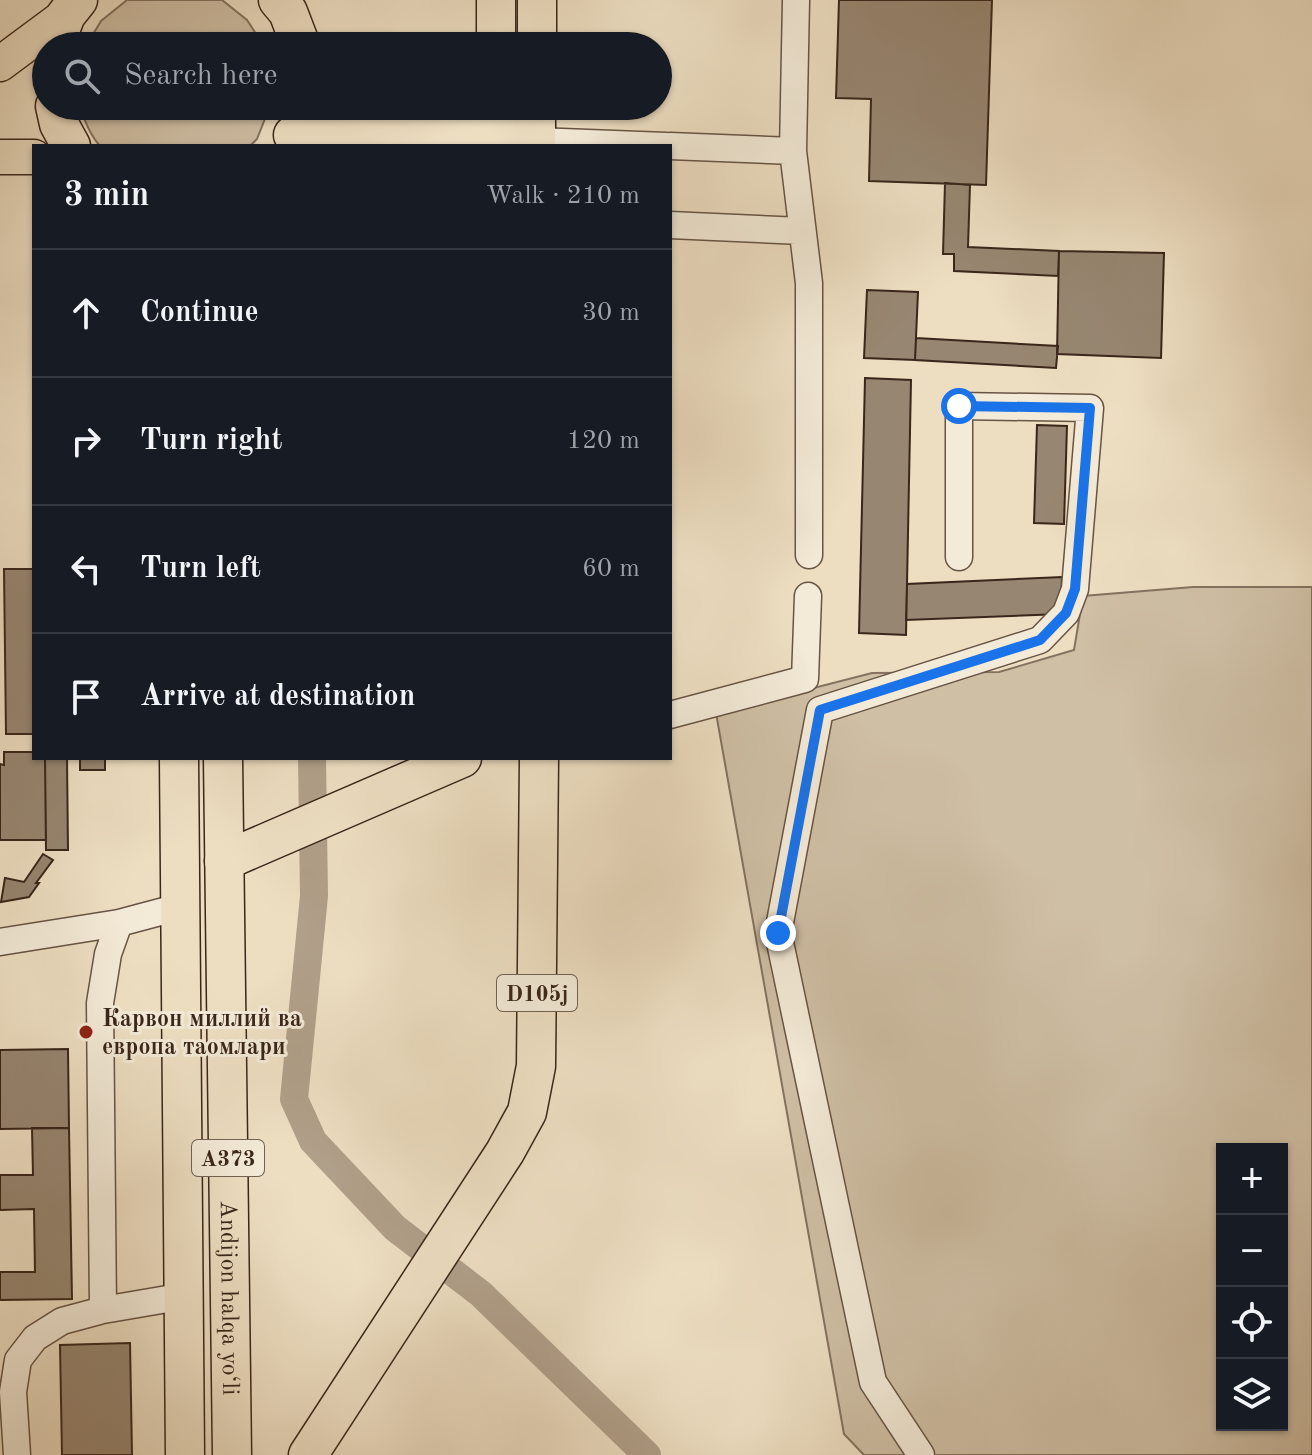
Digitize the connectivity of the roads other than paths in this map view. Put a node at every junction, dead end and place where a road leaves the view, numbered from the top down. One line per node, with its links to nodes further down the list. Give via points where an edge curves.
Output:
1 (278, 0): 7 (highway)
2 (496, 0): 8 (highway)
3 (537, 0): 9 (highway)
4 (796, 0): 19 (lane)
5 (66, 20): 6 (main road)
6 (48, 32)
7 (296, 32)
8 (496, 32)
9 (537, 32)
10 (32, 43): 11 (main road)
11 (0, 64)
12 (58, 120): 16 (highway)
13 (293, 129): 14 (highway)
14 (495, 130): 15 (highway)
15 (536, 131): 17 (lane)
16 (70, 144)
17 (650, 144)
18 (672, 146): 19 (lane)
19 (793, 151): 23 (lane)
20 (0, 157): 21 (main road)
21 (32, 157)
22 (672, 225): 23 (lane)
23 (802, 231): 24 (lane, via 809,283)
24 (809, 555)
25 (959, 557): 42 (lane, via 959,406 1090,408 1075,589 1066,613 1040,640 820,710 778,933 873,1382)
26 (808, 596): 27 (lane, via 805,679)
27 (672, 714)
28 (179, 760): 33 (highway, Andijon halqa yo‘li / A373)
29 (223, 760): 32 (highway, Andijon halqa yo‘li / A373)
30 (454, 760): 32 (highway)
31 (539, 760): 41 (highway, D105j, via 536,1066 527,1112)
32 (234, 856): 40 (highway, Andijon halqa yo‘li / A373)
33 (179, 907): 34 (lane); 36 (highway, Andijon halqa yo‘li / A373)
34 (119, 923): 35 (lane); 37 (lane, via 100,1003)
35 (0, 942)
36 (185, 1296): 37 (lane); 39 (highway, Andijon halqa yo‘li / A373)
37 (103, 1310): 38 (lane, via 62,1321 35,1338 18,1360 13,1392)
38 (17, 1455)
39 (185, 1455)
40 (232, 1455)
41 (308, 1455)
42 (921, 1455)

